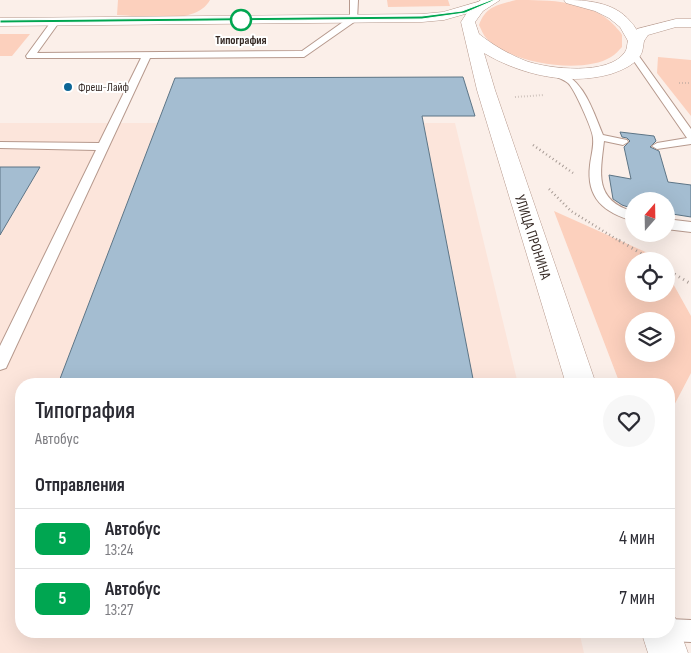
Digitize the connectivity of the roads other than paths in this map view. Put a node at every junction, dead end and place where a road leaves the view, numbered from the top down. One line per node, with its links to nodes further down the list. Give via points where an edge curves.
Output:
1 (354, 0): 5 (lane)
2 (571, 0): 4 (main road)
3 (487, 3): 7 (main road)
4 (603, 6): 10 (main road)
5 (354, 18): 6 (main road); 8 (main road); 14 (lane, via 304,54)
6 (422, 18): 7 (main road); 7 (main road, via 449,24)
7 (465, 18): 15 (main road, via 484,48); 17 (main road, УЛИЦА ПРОНИНА)
8 (56, 21): 9 (main road); 14 (lane, via 30,56)
9 (0, 22)
10 (624, 23): 12 (main road); 13 (main road)
11 (691, 23): 12 (main road)
12 (654, 28): 13 (main road, via 642,32)
13 (635, 47): 16 (main road, via 618,65 588,73); 19 (lane, via 651,82)
14 (146, 56): 24 (lane)
15 (529, 68): 16 (main road); 17 (main road, via 495,79)
16 (554, 72): 18 (lane, via 571,81 580,93)
17 (486, 90): 29 (main road, УЛИЦА ПРОНИНА)
18 (599, 136): 21 (lane); 25 (lane, via 595,183 605,203)
19 (691, 136)
20 (691, 141): 23 (lane)
21 (623, 142)
22 (0, 145): 24 (lane)
23 (658, 146)
24 (104, 147): 28 (lane)
25 (625, 215)
26 (675, 225): 27 (lane)
27 (691, 227)
28 (0, 363)
29 (579, 378)
30 (675, 630): 31 (lane)
31 (691, 631)
32 (663, 638): 33 (main road)
33 (668, 653)

